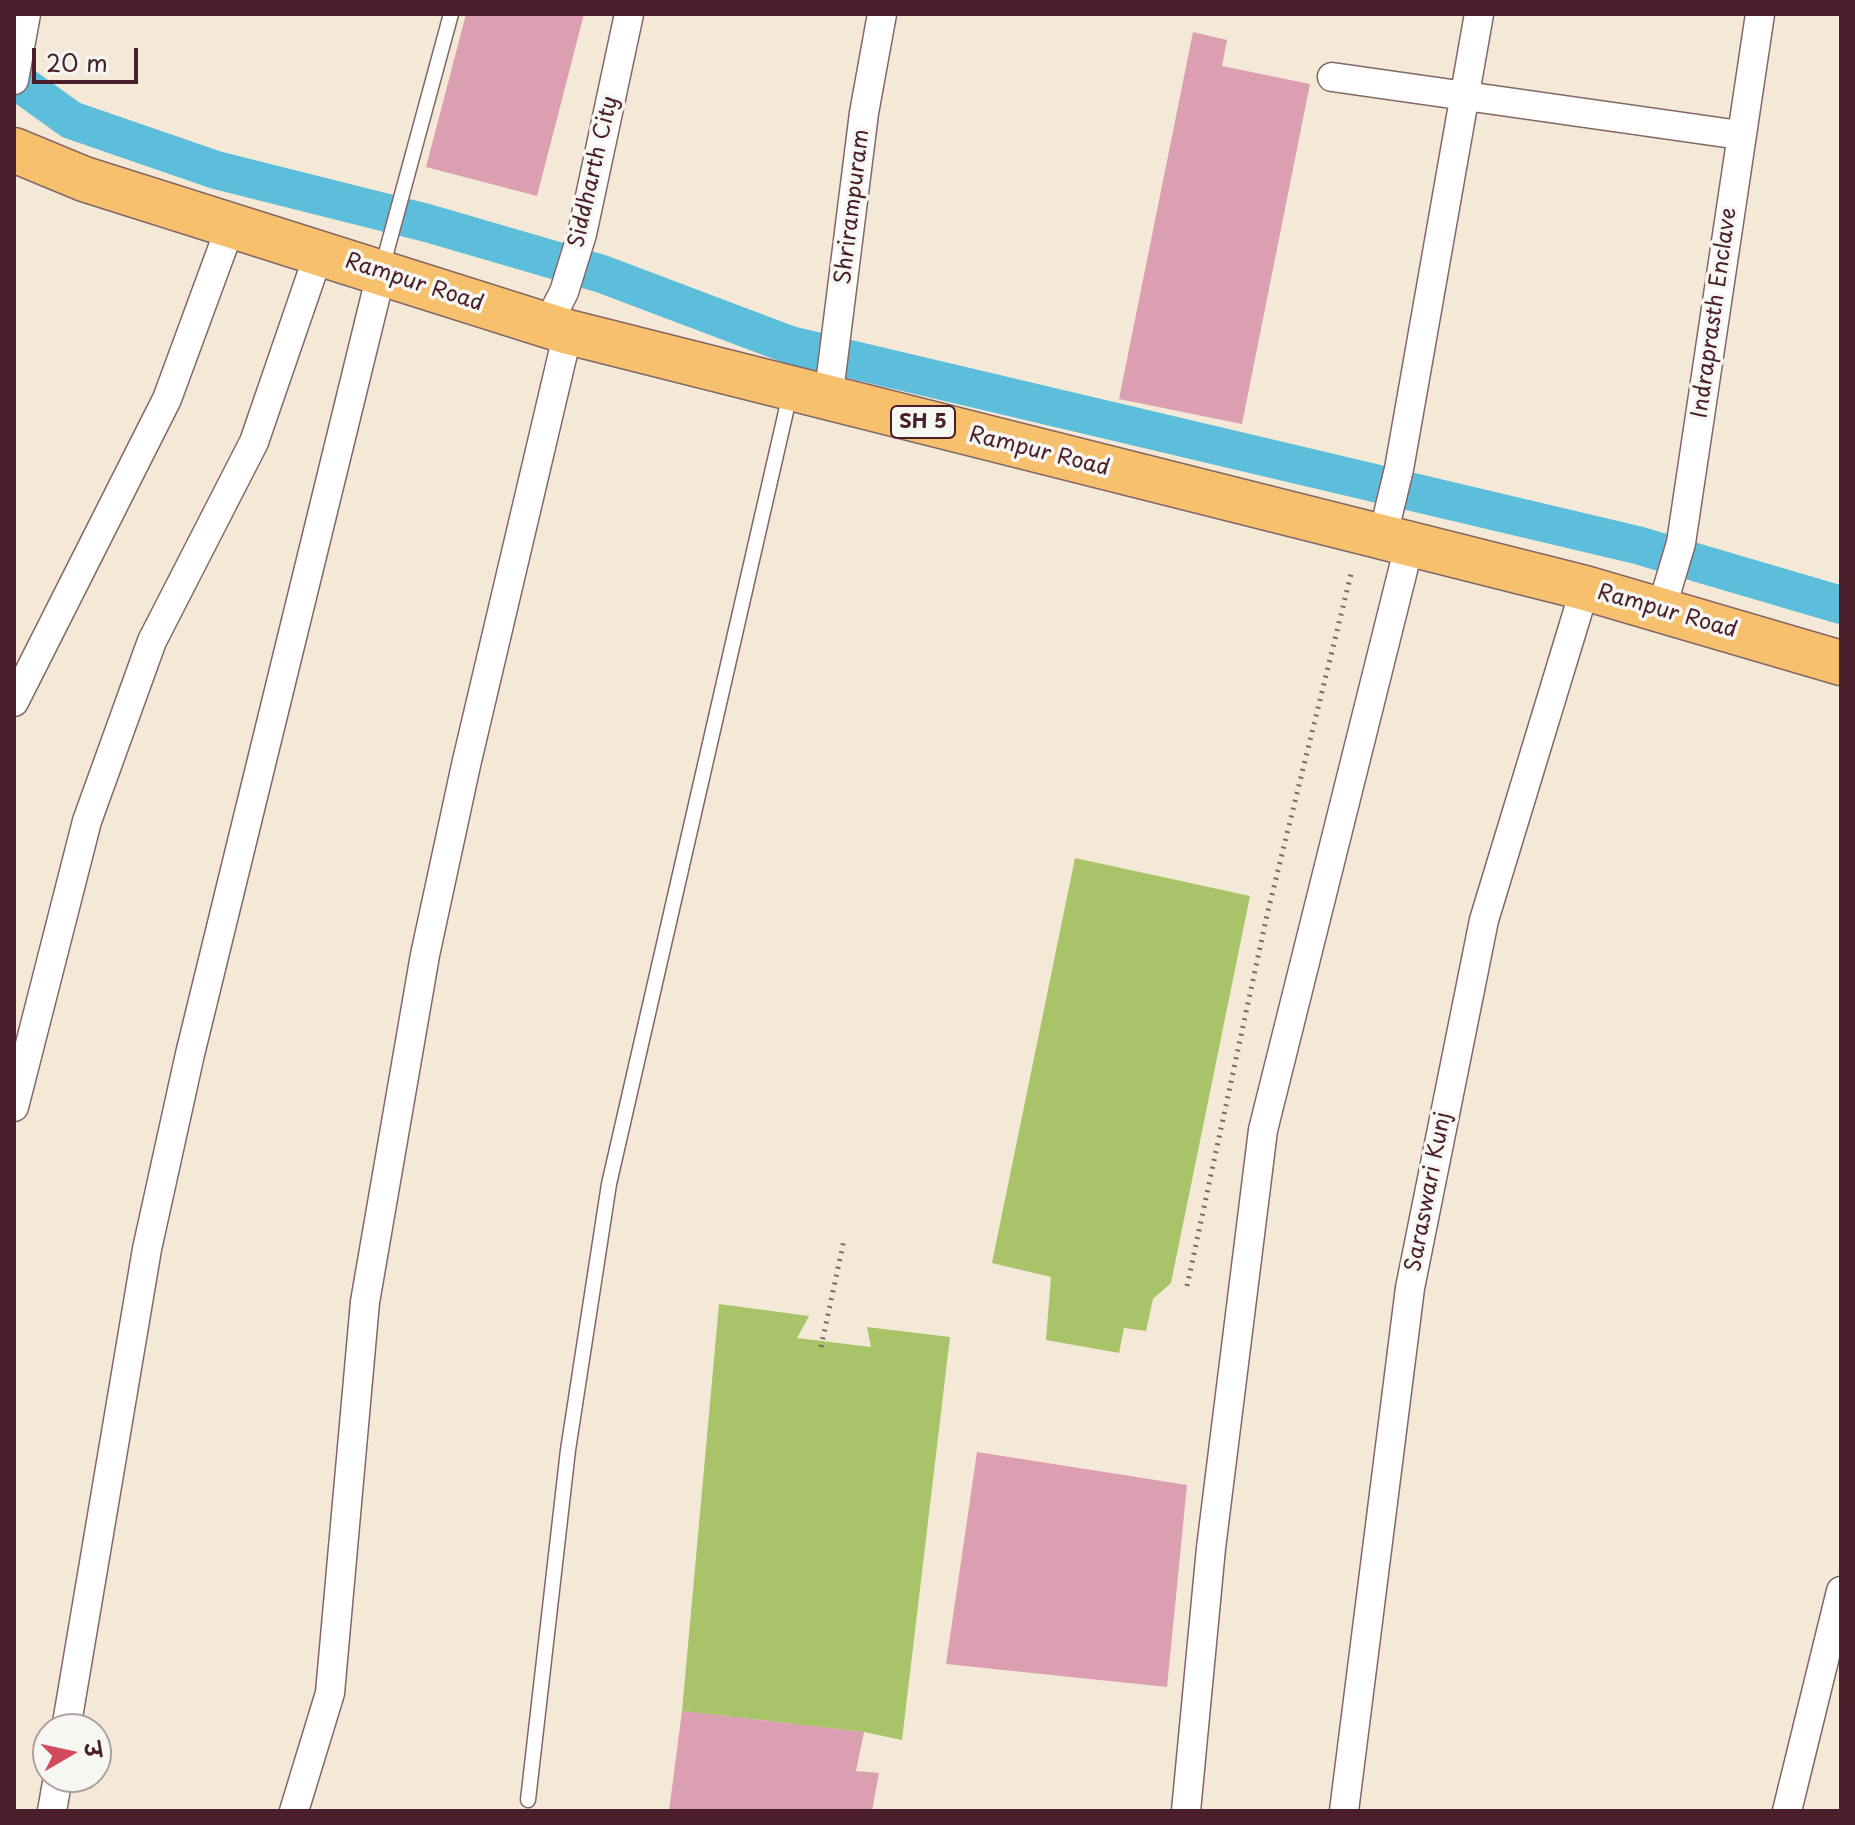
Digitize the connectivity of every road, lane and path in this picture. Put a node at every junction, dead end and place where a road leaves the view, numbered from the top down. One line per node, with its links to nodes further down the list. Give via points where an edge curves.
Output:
1 (26, 14): 7 (street)
2 (451, 14): 14 (lane)
3 (629, 14): 15 (street, Siddharth City)
4 (882, 14): 16 (street, Shrirampuram, via 864,113 838,341)
5 (1479, 14): 9 (street)
6 (1760, 14): 10 (street, Indraprasth Enclave)
7 (15, 74)
8 (1332, 77): 9 (street)
9 (1466, 96): 10 (street); 17 (street)
10 (1740, 135): 19 (street, Indraprasth Enclave, via 1681,543)
11 (14, 150): 12 (main road, Rampur Road / SH 5, via 84,179)
12 (231, 225): 13 (main road, Rampur Road / SH 5); 21 (street, via 167,399)
13 (319, 253): 14 (main road, Rampur Road / SH 5); 22 (street, via 254,442 152,641 92,807)
14 (386, 253): 15 (main road, Rampur Road / SH 5); 27 (street, via 193,1039 147,1249)
15 (560, 317): 16 (main road, Rampur Road / SH 5); 29 (street, Siddharth City, via 425,955 365,1302 330,1693)
16 (817, 386): 17 (main road, Rampur Road / SH 5); 28 (lane, via 609,1184 568,1450)
17 (1386, 529): 18 (main road, Rampur Road / SH 5); 24 (path, via 1267,915); 30 (street, via 1263,1130 1211,1548)
18 (1585, 588): 19 (main road, Rampur Road / SH 5); 31 (street, Saraswari Kunj, via 1484,920 1410,1288)
19 (1667, 590): 20 (main road, Rampur Road / SH 5)
20 (1841, 663)
21 (14, 702)
22 (14, 1107)
23 (844, 1240): 25 (path)
24 (1187, 1286)
25 (821, 1347)
26 (1841, 1591): 32 (street)
27 (69, 1713)
28 (528, 1800)
29 (294, 1811)
30 (1186, 1811)
31 (1344, 1811)
32 (1787, 1811)

